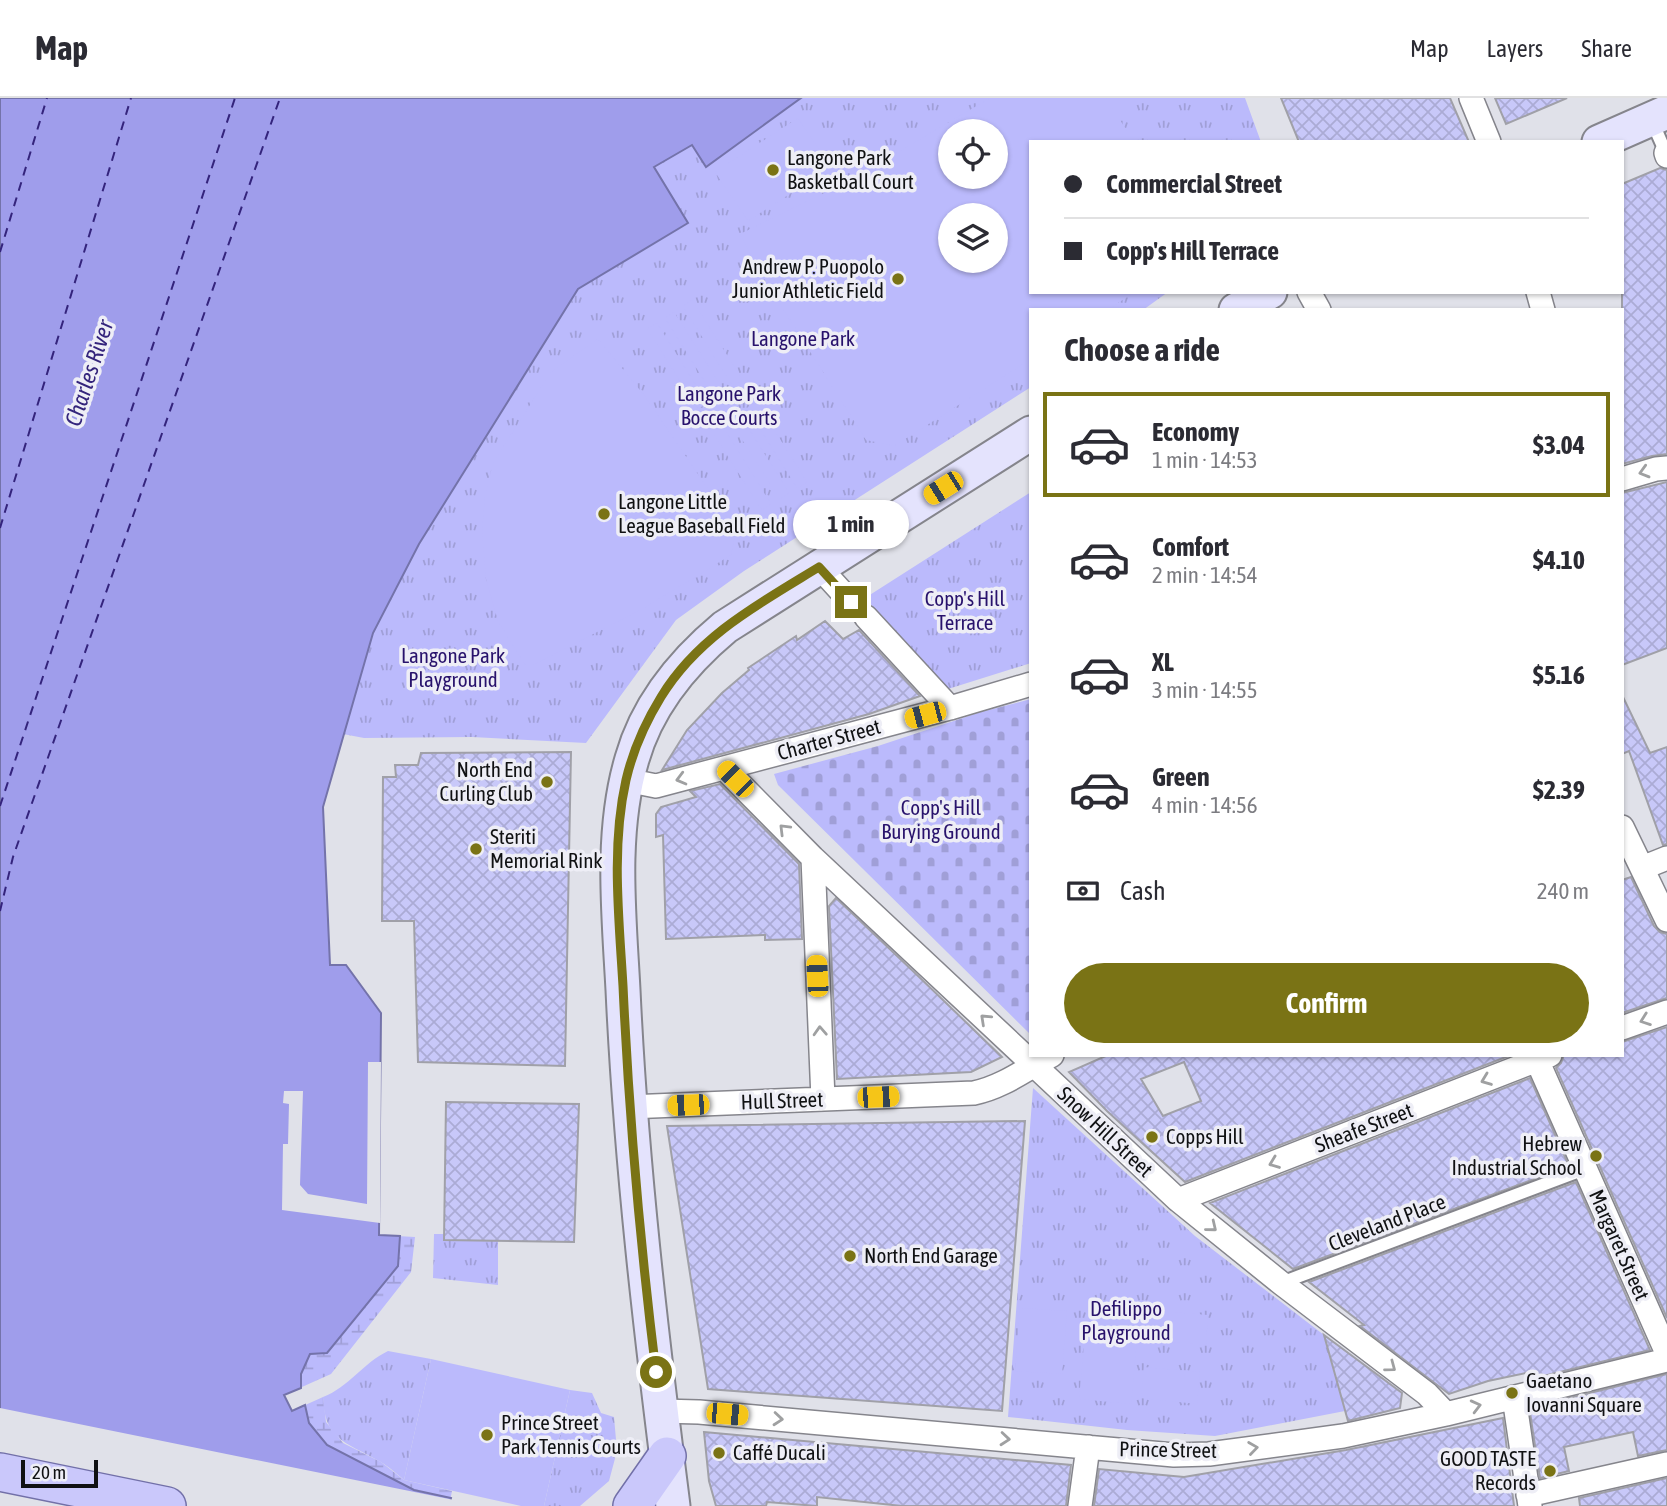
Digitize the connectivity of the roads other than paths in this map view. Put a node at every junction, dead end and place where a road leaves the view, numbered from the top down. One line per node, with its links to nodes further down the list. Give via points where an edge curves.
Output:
1 (1471, 98): 3 (street)
2 (1659, 115): 4 (main road); 5 (lane)
3 (1488, 140)
4 (1604, 140)
5 (1667, 154)
6 (1266, 294): 7 (main road)
7 (1240, 308)
8 (1029, 434): 11 (main road)
9 (1667, 468): 10 (street, one-way to 10)
10 (1624, 478)
11 (819, 567): 13 (street); 15 (main road, via 724,627 697,650 650,716)
12 (1029, 685): 13 (street, Charter Street)
13 (950, 708): 14 (street, Charter Street)
14 (724, 768): 15 (street, Charter Street, one-way to 15, via 656,786); 17 (street, Snow Hill Street, one-way to 14)
15 (626, 780): 27 (main road, via 618,895)
16 (1624, 831): 19 (street)
17 (813, 858): 23 (street, Snow Hill Street, one-way to 17); 26 (street, one-way to 17)
18 (1667, 858): 19 (street)
19 (1642, 868): 20 (street)
20 (1666, 917)
21 (1667, 1012): 22 (street, one-way to 22)
22 (1624, 1027)
23 (1029, 1049)
24 (1543, 1058): 28 (street, Margaret Street); 29 (street, Sheafe Street, one-way to 29)
25 (1043, 1061): 26 (street, Hull Street, via 974,1093); 29 (street, Snow Hill Street)
26 (823, 1099): 27 (street, Hull Street)
27 (628, 1107): 34 (main road)
28 (1586, 1169): 30 (lane, Cleveland Place); 31 (street, Margaret Street)
29 (1178, 1200): 30 (street, Snow Hill Street, one-way to 30)
30 (1281, 1283): 35 (street, Snow Hill Street, one-way to 35, via 1427,1394)
31 (1667, 1353)
32 (1667, 1360): 33 (street, Prince Street)
33 (1514, 1397): 35 (street, Prince Street, one-way to 33); 40 (street)
34 (661, 1411): 36 (street, Prince Street, one-way to 36); 37 (main road)
35 (1446, 1414): 36 (street, Prince Street, one-way to 35, via 1209,1454 1343,1436)
36 (1088, 1447): 44 (street)
37 (667, 1456): 42 (main road); 43 (main road)
38 (1667, 1464): 40 (street)
39 (0, 1472): 41 (main road)
40 (1529, 1500)
41 (167, 1506)
42 (632, 1506)
43 (673, 1506)
44 (1080, 1506)

